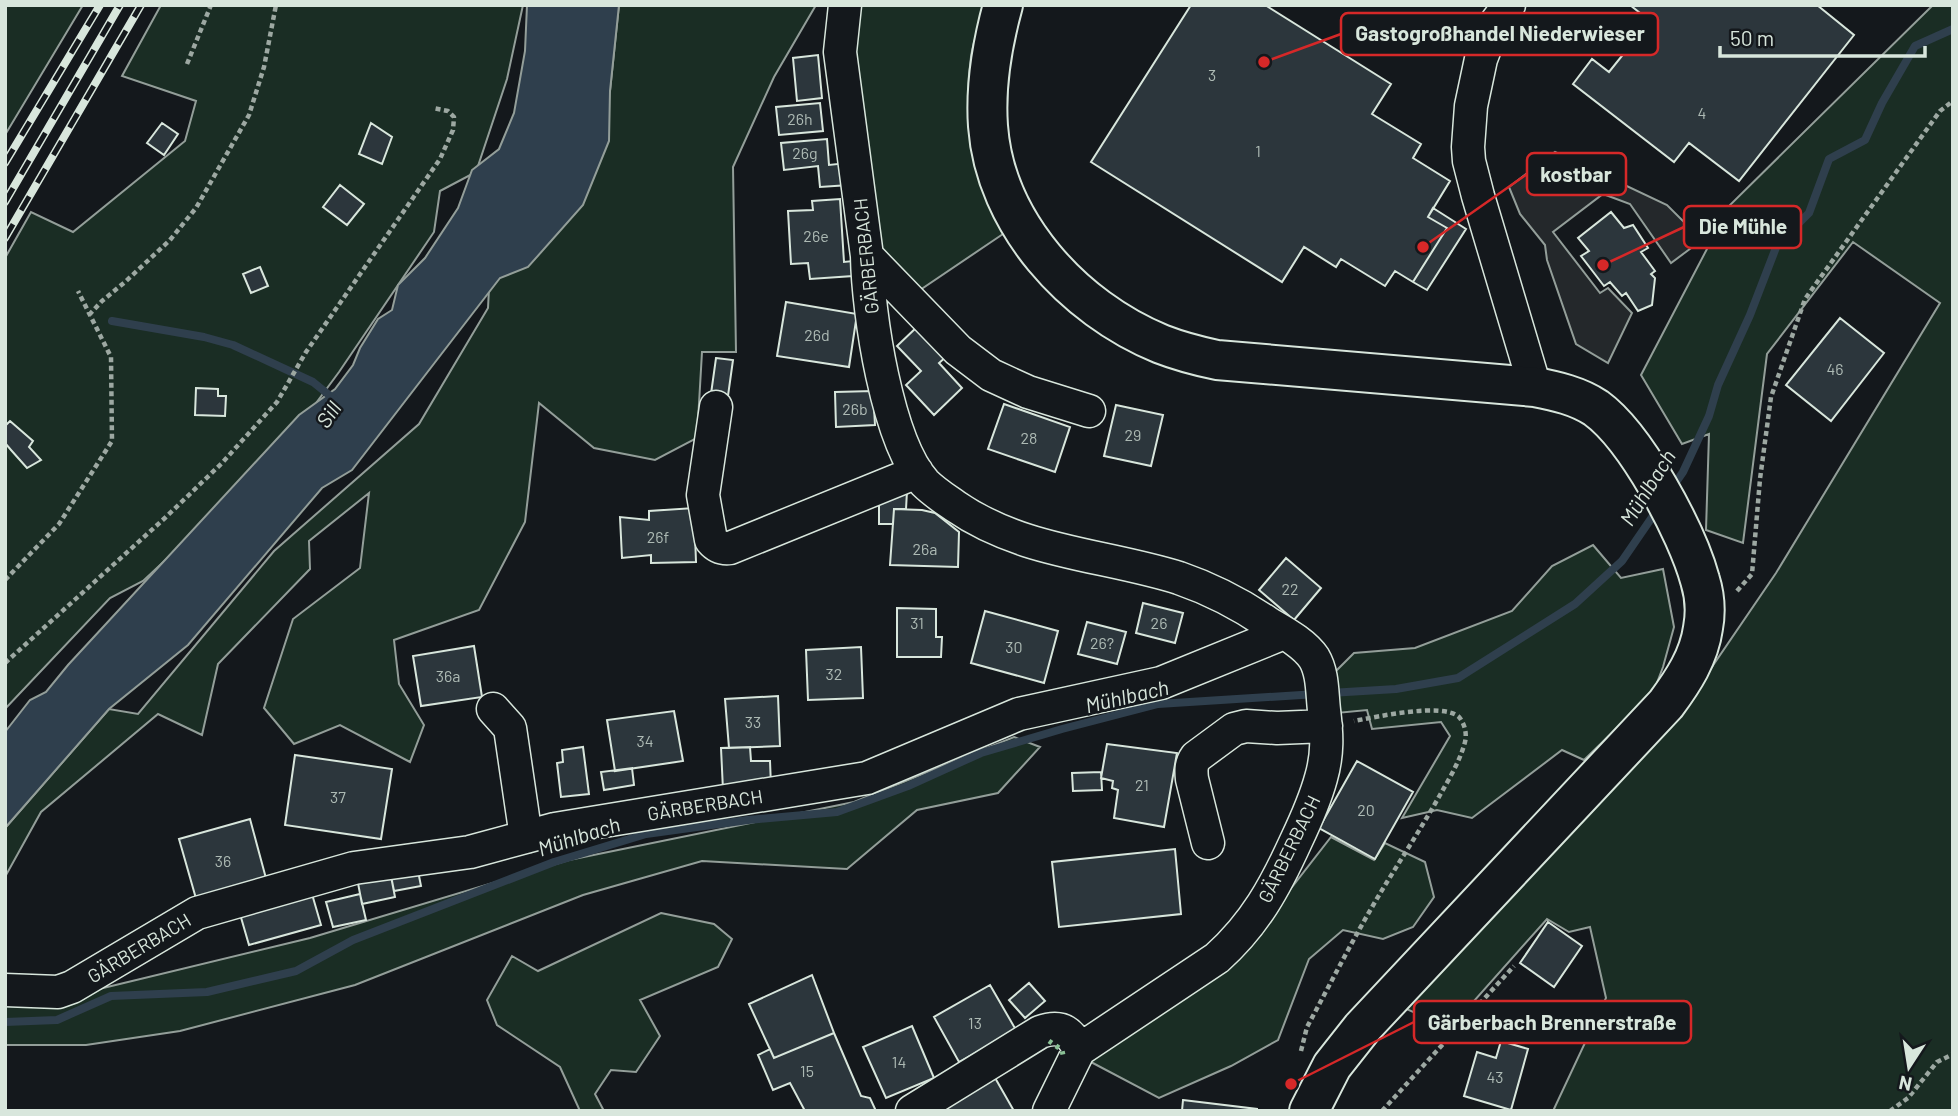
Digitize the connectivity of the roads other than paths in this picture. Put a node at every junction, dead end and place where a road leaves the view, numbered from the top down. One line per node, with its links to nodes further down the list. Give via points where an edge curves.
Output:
1 (845, 5): 4 (street, GÄRBERBACH, via 841,52)
2 (1003, 5): 5 (main road, via 992,49 988,102 999,177 1028,239 1096,306 1159,343 1217,360)
3 (1509, 5): 5 (street, via 1494,25 1481,59 1471,106 1469,161)
4 (867, 256): 7 (street, via 958,349 991,375); 8 (street, GÄRBERBACH, via 874,328 890,403)
5 (1535, 387): 16 (main road, via 1595,408 1637,453 1693,556 1705,603 1699,647 1666,704 1362,1028 1332,1066)
6 (716, 407): 8 (street, via 703,495 711,540 724,548)
7 (1090, 411)
8 (917, 472): 9 (street, GÄRBERBACH, via 970,517 1007,535 1200,585)
9 (1284, 633): 10 (street, GÄRBERBACH, via 1314,659); 12 (street, GÄRBERBACH, via 1161,683 1019,714 867,778)
10 (1323, 704): 13 (street, via 1277,728 1234,729 1196,757 1192,779); 15 (street, GÄRBERBACH, via 1327,752 1317,793 1281,875 1253,920 1217,958)
11 (493, 709): 12 (street, via 510,728)
12 (526, 837): 14 (street, GÄRBERBACH, via 470,852 354,868 210,909 72,987 58,992)
13 (1208, 843)
14 (5, 990)
15 (1079, 1051): 17 (street, via 1071,1036 1056,1028 1040,1032); 18 (street, GÄRBERBACH)
16 (1315, 1098)
17 (912, 1111)
18 (1049, 1111)

